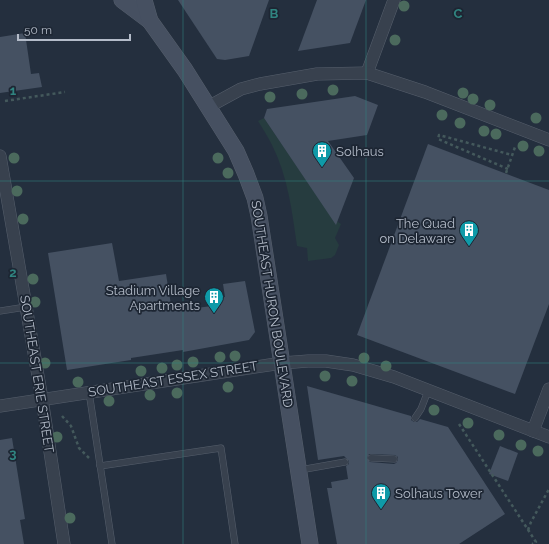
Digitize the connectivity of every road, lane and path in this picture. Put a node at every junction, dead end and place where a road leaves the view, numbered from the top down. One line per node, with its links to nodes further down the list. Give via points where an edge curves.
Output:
1 (122, 0): 4 (main road, SOUTHEAST HURON BOULEVARD)
2 (144, 0): 4 (main road, SOUTHEAST HURON BOULEVARD)
3 (394, 0): 5 (street)
4 (150, 21): 8 (main road, SOUTHEAST HURON BOULEVARD)
5 (367, 73): 8 (street, via 316,74 260,84 241,89); 9 (street, via 425,92)
6 (65, 92): 7 (path)
7 (5, 101)
8 (208, 107): 17 (main road, SOUTHEAST HURON BOULEVARD, via 236,151 255,198)
9 (549, 140)
10 (515, 147): 11 (path)
11 (512, 155): 13 (path); 13 (path, via 439,135 438,139)
12 (0, 156): 15 (street, SOUTHEAST ERIE STREET)
13 (508, 169): 14 (path)
14 (506, 174)
15 (26, 307): 16 (lane); 21 (street, SOUTHEAST ERIE STREET)
16 (0, 311)
17 (282, 363): 19 (street, SOUTHEAST ESSEX STREET, via 308,360 353,365 394,377); 20 (street, SOUTHEAST ESSEX STREET); 33 (main road, SOUTHEAST HURON BOULEVARD)
18 (549, 389): 26 (street)
19 (428, 391): 24 (lane); 26 (street, SOUTHEAST ESSEX STREET)
20 (89, 392): 21 (street, SOUTHEAST ESSEX STREET); 32 (lane)
21 (42, 399): 22 (street, SOUTHEAST ESSEX STREET); 36 (street, SOUTHEAST ERIE STREET)
22 (0, 406)
23 (62, 416): 28 (path, via 71,426)
24 (415, 418)
25 (459, 424): 35 (path)
26 (533, 431): 27 (street, SOUTHEAST ESSEX STREET)
27 (549, 437)
28 (79, 448)
29 (371, 458): 30 (lane)
30 (394, 459)
31 (345, 462): 33 (lane)
32 (100, 466): 37 (lane); 38 (lane, via 221,448)
33 (298, 471): 39 (main road, SOUTHEAST HURON BOULEVARD)
34 (549, 489): 35 (path)
35 (528, 530): 40 (path, via 536,542)
36 (64, 544)
37 (112, 544)
38 (235, 544)
39 (310, 544)
40 (532, 544)

